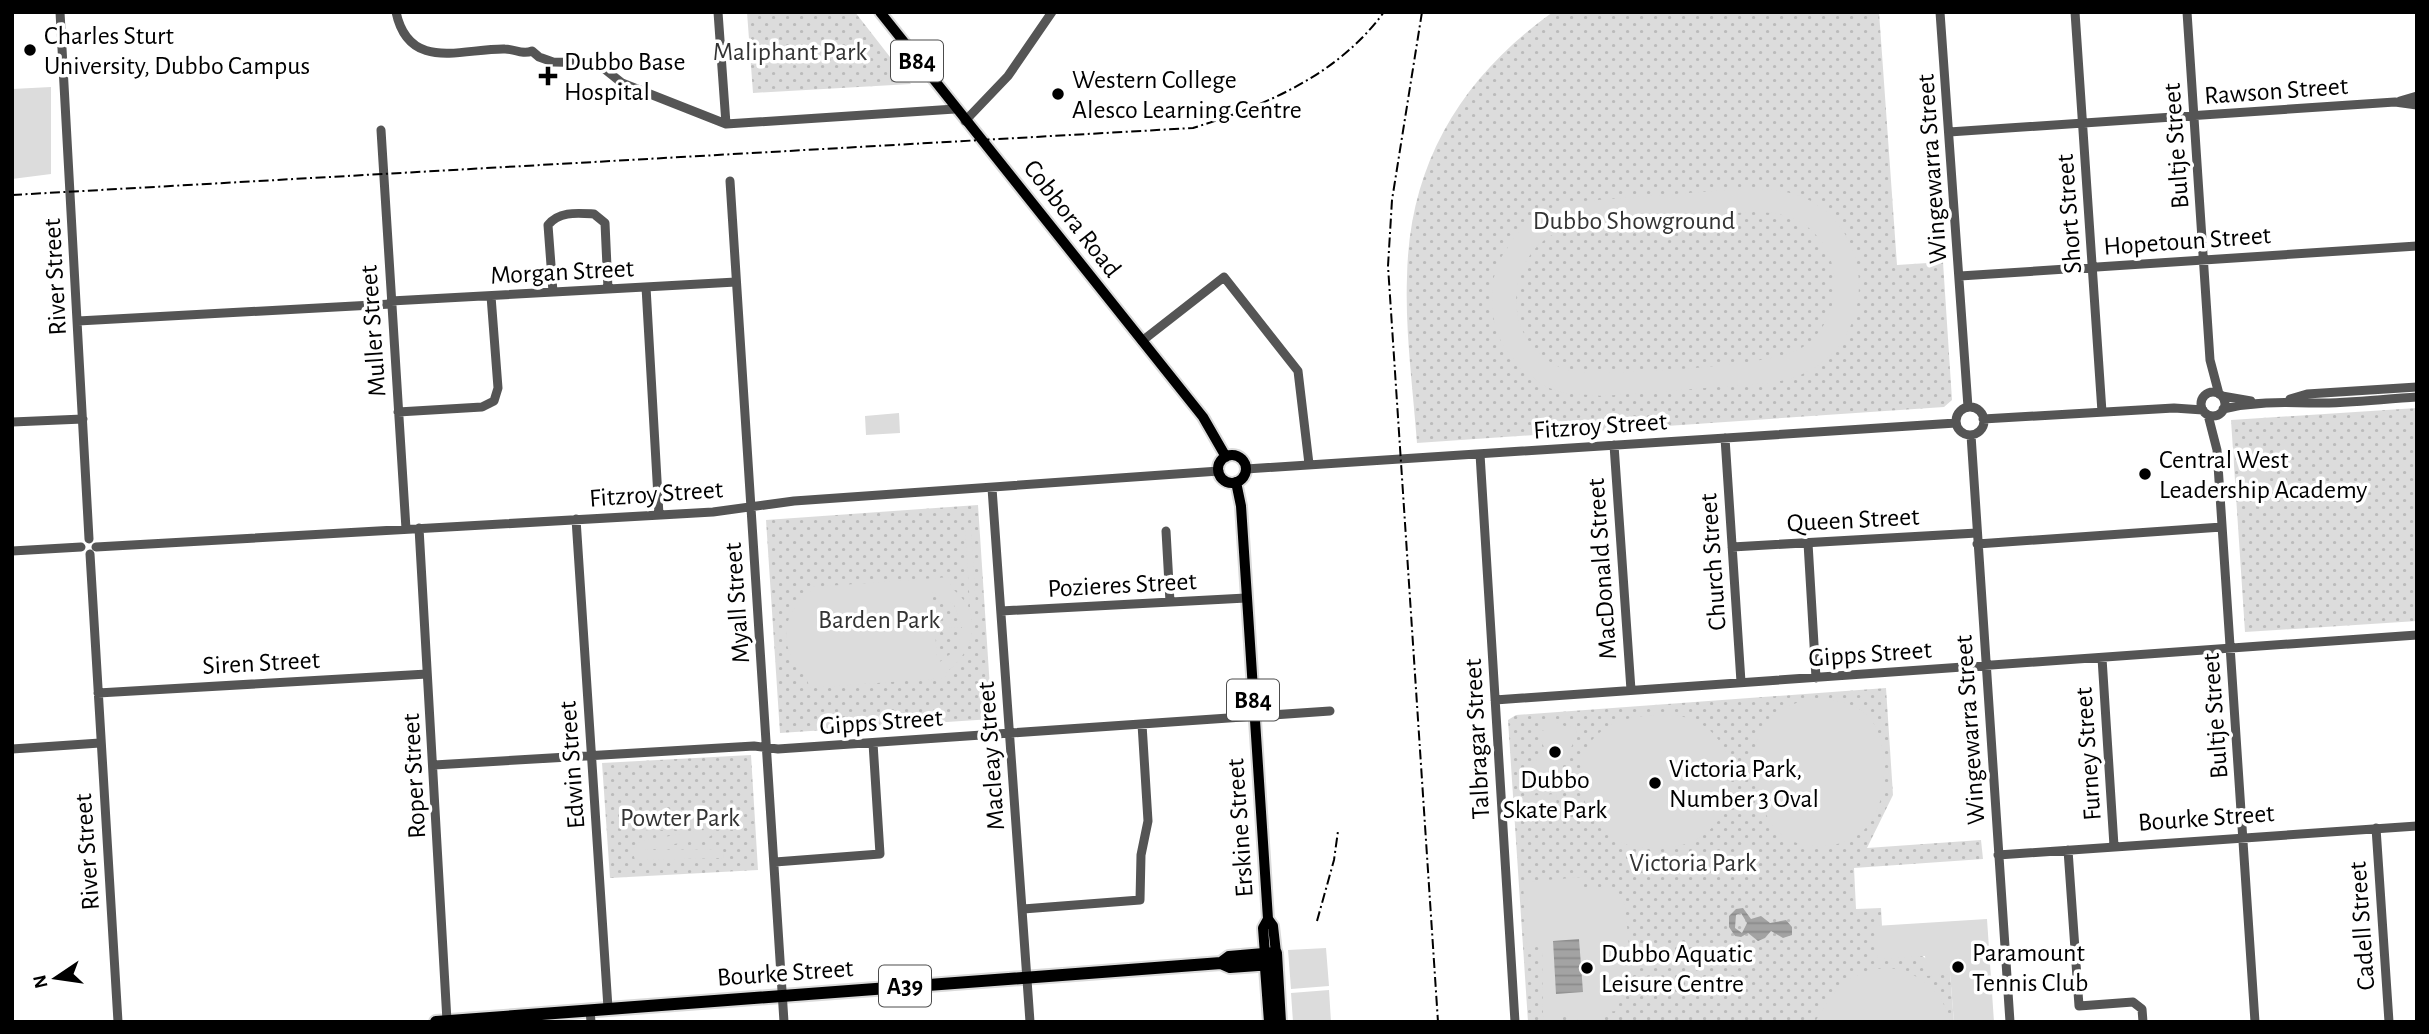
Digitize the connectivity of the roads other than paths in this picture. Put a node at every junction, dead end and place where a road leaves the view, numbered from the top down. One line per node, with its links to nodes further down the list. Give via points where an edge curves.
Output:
1 (60, 12): 30 (street, River Street)
2 (396, 12): 15 (street, via 410,40 427,52 442,55 506,49 532,51 553,62 597,63 622,83)
3 (718, 12): 15 (street)
4 (880, 12): 12 (main road, Cobbora Road / B84)
5 (1052, 12): 14 (street, via 996,91)
6 (1940, 12): 18 (street, Wingewarra Street)
7 (2075, 12): 16 (street, Short Street)
8 (2187, 12): 13 (street, Bultje Street)
9 (2417, 96): 10 (street, Rawson Street)
10 (2395, 103): 11 (street, Rawson Street); 13 (street, Rawson Street)
11 (2417, 105)
12 (955, 109): 14 (main road, Cobbora Road / B84); 15 (street)
13 (2194, 116): 16 (street, Rawson Street); 21 (street, Bultje Street)
14 (965, 121): 31 (main road, Cobbora Road / B84)
15 (726, 124)
16 (2082, 124): 18 (street, Rawson Street); 22 (street, Short Street)
17 (381, 130): 29 (street, Muller Street)
18 (1949, 132): 23 (street, Wingewarra Street)
19 (730, 181): 24 (street, Myall Street)
20 (2417, 246): 21 (street, Hopetoun Street)
21 (2204, 260): 22 (street, Hopetoun Street); 32 (street, Bultje Street)
22 (2093, 268): 23 (street, Hopetoun Street); 43 (street, Short Street)
23 (1960, 276): 39 (street, Wingewarra Street)
24 (736, 282): 25 (street, Morgan Street); 60 (street, Myall Street)
25 (646, 287): 26 (street, Morgan Street); 61 (street)
26 (608, 289): 27 (street, Morgan Street); 27 (street, via 605,223 594,214 575,214 559,216 548,225)
27 (553, 292): 28 (street, Morgan Street)
28 (491, 296): 29 (street, Morgan Street); 42 (street, via 498,388 494,401 482,407)
29 (391, 303): 30 (street, Morgan Street); 42 (street, Muller Street)
30 (78, 321): 45 (street, River Street)
31 (1142, 341): 54 (main road, Cobbora Road / B84, via 1210,426); 55 (street, via 1224,277 1298,371)
32 (2210, 360): 34 (street, Bultje Street); 35 (street, Bultje Street)
33 (2417, 387): 37 (street, via 2307,394)
34 (2220, 395): 35 (street); 38 (street); 41 (street, Bultje Street)
35 (2204, 397): 40 (street); 44 (street, Bultje Street)
36 (2417, 397): 37 (street, via 2308,403)
37 (2286, 400): 38 (street)
38 (2257, 402): 41 (street)
39 (1968, 407): 46 (street, via 1980,412); 48 (street, via 1960,411)
40 (2174, 408): 43 (street); 44 (street)
41 (2222, 411): 44 (street); 52 (street, Bultje Street)
42 (398, 412): 65 (street, Muller Street)
43 (2102, 412): 46 (street)
44 (2205, 413): 52 (street, Bultje Street)
45 (83, 419): 47 (street); 70 (street, River Street)
46 (1983, 419): 49 (street, via 1979,431)
47 (12, 422)
48 (1956, 423): 49 (street); 50 (street, Fitzroy Street)
49 (1971, 435): 67 (street, Wingewarra Street)
50 (1725, 438): 51 (street, Fitzroy Street); 71 (street, Church Street)
51 (1614, 445): 53 (street, Fitzroy Street); 83 (street, MacDonald Street)
52 (2217, 450): 63 (street, Bultje Street)
53 (1480, 454): 55 (street, Fitzroy Street); 85 (street, Talbragar Street)
54 (1226, 457): 56 (main road, via 1239,457); 57 (main road)
55 (1309, 464): 56 (street, Fitzroy Street)
56 (1246, 469): 58 (main road)
57 (1219, 471): 58 (main road, via 1225,481); 59 (street, Fitzroy Street)
58 (1236, 482): 73 (main road, Erskine Street / B84)
59 (992, 488): 60 (street, Fitzroy Street); 75 (street, Macleay Street)
60 (751, 507): 61 (street, Fitzroy Street); 92 (street, Myall Street)
61 (659, 515): 62 (street, Fitzroy Street)
62 (576, 519): 64 (street, Fitzroy Street); 94 (street, Edwin Street)
63 (2222, 527): 69 (street); 77 (street, Bultje Street)
64 (419, 528): 65 (street, Fitzroy Street); 80 (street, Roper Street)
65 (405, 529): 70 (street, Fitzroy Street)
66 (1166, 531): 74 (street)
67 (1977, 533): 68 (street, Queen Street); 69 (street, Wingewarra Street)
68 (1808, 542): 71 (street, Queen Street); 81 (street)
69 (1978, 544): 79 (street, Wingewarra Street)
70 (91, 547): 72 (street); 84 (street, River Street)
71 (1732, 547): 82 (street, Church Street)
72 (12, 551)
73 (1245, 598): 74 (street, Pozieres Street); 87 (main road, Erskine Street / B84)
74 (1170, 602): 75 (street, Pozieres Street)
75 (1001, 611): 89 (street, Macleay Street)
76 (2417, 635): 77 (street, Gipps Street)
77 (2230, 649): 78 (street, Gipps Street); 98 (street, Bultje Street)
78 (2102, 658): 79 (street, Gipps Street); 99 (street, Furney Street)
79 (1986, 665): 81 (street, Gipps Street); 101 (street, Wingewarra Street)
80 (428, 674): 84 (street, Siren Street); 95 (street, Roper Street)
81 (1816, 678): 82 (street, Gipps Street)
82 (1741, 682): 83 (street, Gipps Street)
83 (1631, 690): 85 (street, Gipps Street)
84 (97, 693): 90 (street, River Street)
85 (1495, 700): 116 (street, Talbragar Street)
86 (1330, 711): 87 (street, Gipps Street)
87 (1254, 716): 88 (street, Gipps Street); 104 (main road, Erskine Street / B84, via 1268,919 1273,926)
88 (1142, 724): 89 (street, Gipps Street); 103 (street, via 1148,821 1141,855 1140,900)
89 (1009, 734): 91 (street, Gipps Street); 103 (street, Macleay Street)
90 (100, 743): 93 (street); 110 (street, River Street)
91 (873, 743): 92 (street, Gipps Street); 102 (street, via 880,854)
92 (767, 748): 94 (street, Gipps Street); 102 (street, Myall Street)
93 (12, 749)
94 (591, 757): 95 (street, Gipps Street); 107 (street, Edwin Street)
95 (434, 765): 109 (street, Roper Street)
96 (2417, 826): 97 (street, Bourke Street)
97 (2376, 828): 98 (street, Bourke Street); 120 (street, Cadell Street)
98 (2243, 838): 99 (street, Bourke Street); 119 (street, Bultje Street)
99 (2114, 846): 100 (street, Bourke Street)
100 (2068, 850): 101 (street, Bourke Street); 118 (street, via 2079,1006 2133,1002 2142,1009)
101 (1998, 855): 117 (street, Wingewarra Street)
102 (775, 862): 106 (street, Myall Street)
103 (1023, 909): 105 (street, Macleay Street)
104 (1270, 959): 105 (highway, Bourke Street / A39, via 1230,967 1221,963); 114 (highway, Erskine Street); 115 (highway, Erskine Street)
105 (1027, 978): 106 (highway, Bourke Street / A39); 113 (street, Macleay Street)
106 (782, 995): 107 (highway, Bourke Street / A39); 112 (street, Myall Street)
107 (608, 1008): 108 (highway, Bourke Street / A39)
108 (590, 1016): 109 (highway, Bourke Street / A39)
109 (447, 1021): 111 (highway, Bourke Street / A39)
110 (118, 1022)
111 (436, 1022)
112 (784, 1022)
113 (1030, 1022)
114 (1270, 1022)
115 (1280, 1022)
116 (1515, 1022)
117 (2010, 1022)
118 (2143, 1022)
119 (2255, 1022)
120 (2389, 1022)

